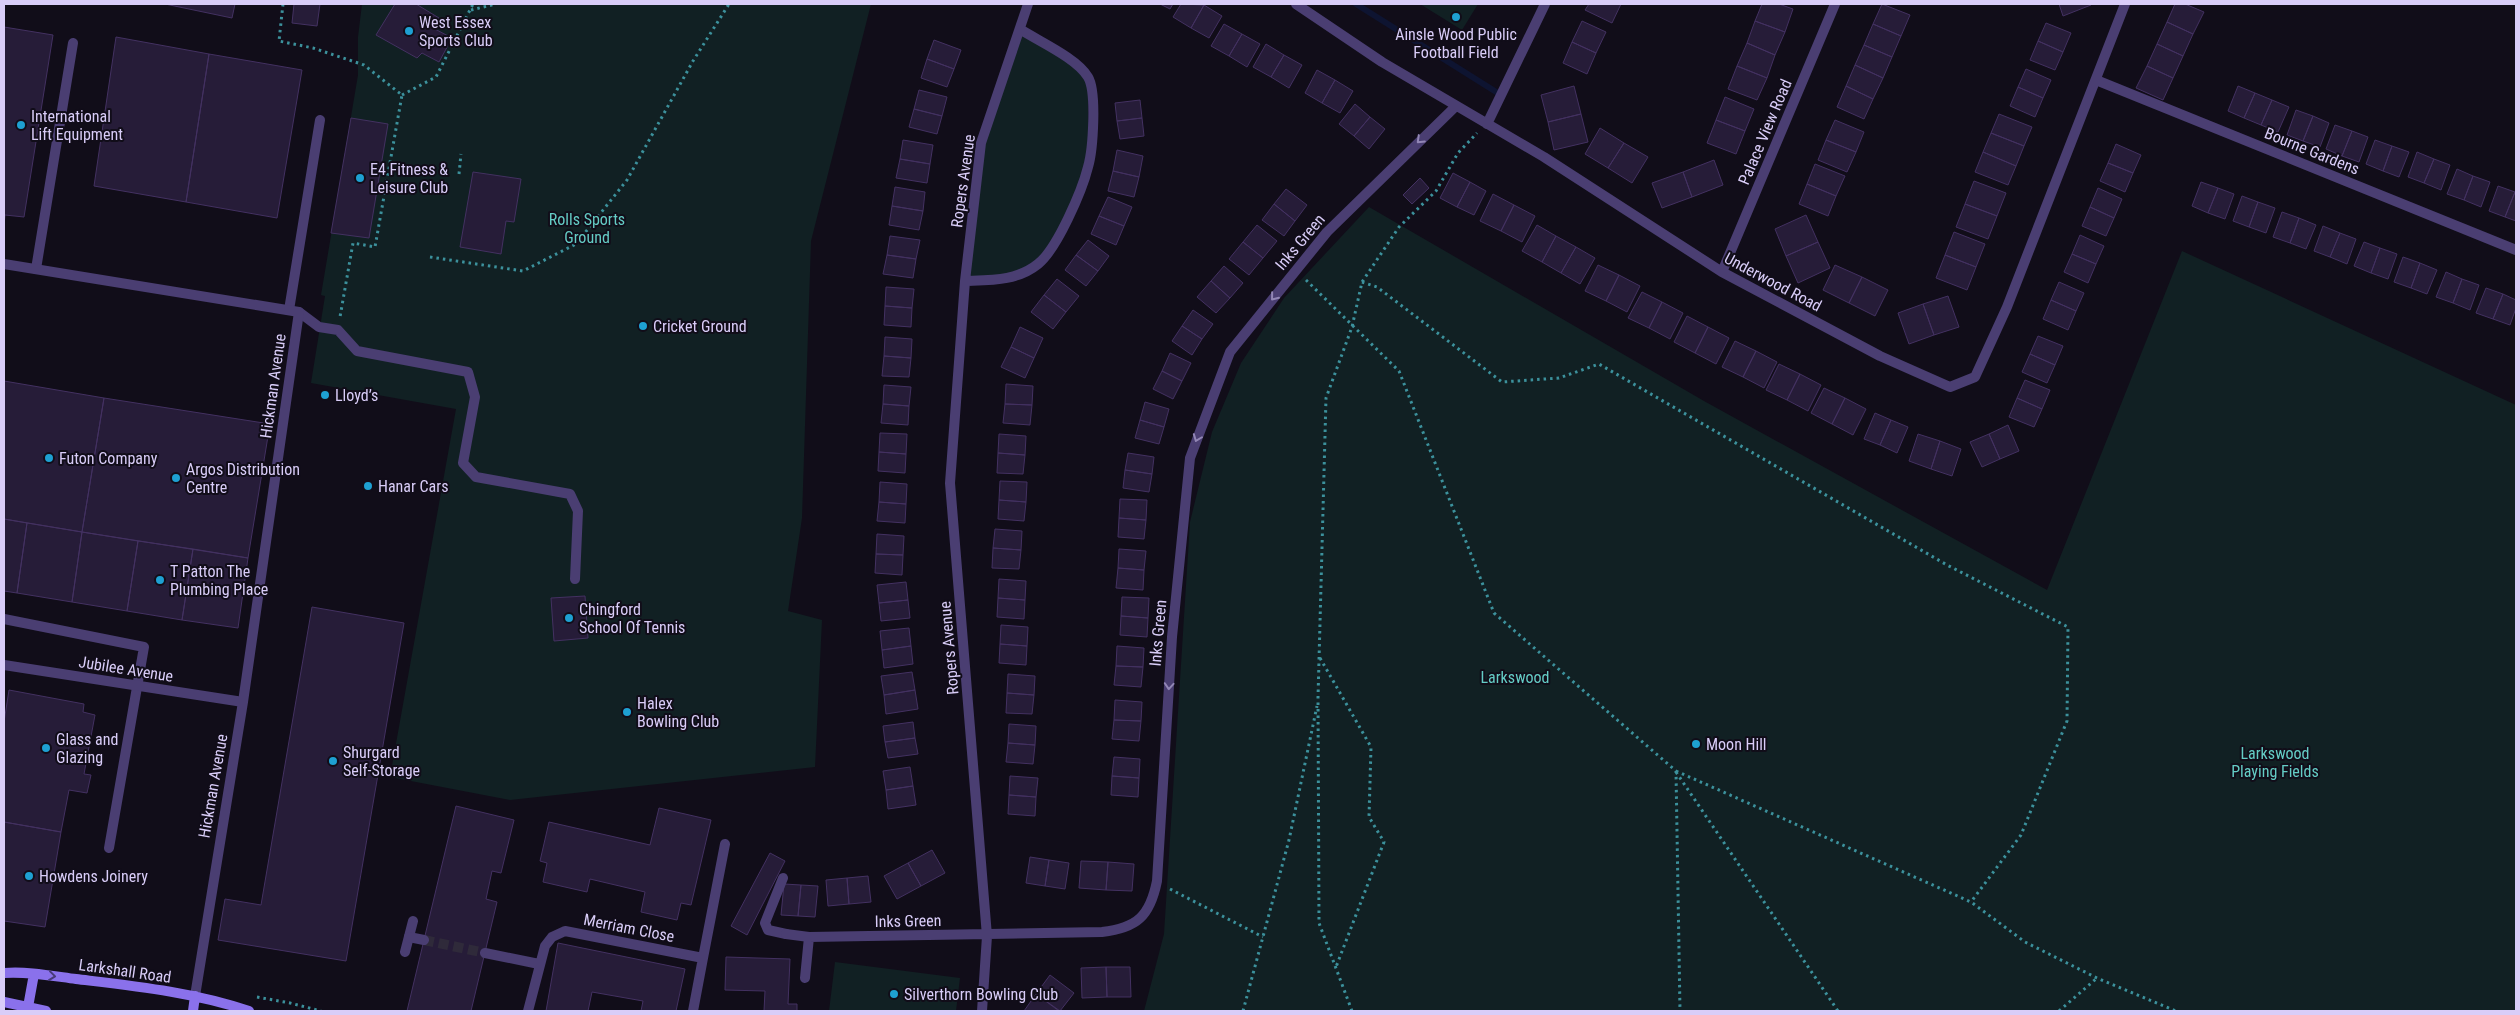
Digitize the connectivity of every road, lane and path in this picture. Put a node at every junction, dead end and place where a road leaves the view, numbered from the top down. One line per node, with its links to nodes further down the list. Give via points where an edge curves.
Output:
1 (283, 4): 14 (path, via 279,41 313,48 364,65)
2 (473, 4): 10 (path)
3 (496, 4): 10 (path)
4 (729, 4): 21 (path, via 693,61 627,180 576,244 523,271)
5 (1028, 4): 11 (street, Ropers Avenue)
6 (1296, 4): 15 (street, Underwood Road, via 1382,62)
7 (1545, 4): 17 (street)
8 (1835, 4): 25 (street, Palace View Road)
9 (2126, 4): 13 (street, Underwood Road)
10 (471, 10): 14 (path, via 460,25 436,77)
11 (1020, 29): 26 (street, Ropers Avenue, via 981,143); 26 (street, via 1071,60 1088,77 1094,98 1089,166 1067,222 1038,264 1012,278)
12 (73, 42): 23 (street)
13 (2096, 80): 20 (street, Bourne Gardens); 25 (street, Underwood Road, via 2007,307 1975,377 1950,387 1880,356)
14 (402, 95): 30 (path, via 375,247 353,243)
15 (1456, 106): 17 (street, Underwood Road); 24 (street, Inks Green, one-way to 24, via 1327,232)
16 (320, 120): 28 (street, Hickman Avenue)
17 (1487, 124): 25 (street, Underwood Road); 27 (path, via 1458,153 1436,191 1399,227)
18 (461, 154): 19 (path)
19 (460, 174)
20 (2516, 250)
21 (430, 257)
22 (4, 264): 23 (street)
23 (36, 269): 28 (street)
24 (1296, 270): 29 (path); 42 (street, Inks Green, one-way to 42, via 1230,352 1190,458 1172,637)
25 (1722, 272)
26 (965, 282): 45 (street, Ropers Avenue, via 950,483)
27 (1362, 282): 29 (path); 43 (path, via 1377,287 1502,382 1559,378 1599,364 1947,565 2068,627 2067,721 2021,835)
28 (294, 311): 30 (street, via 320,327); 37 (street, Hickman Avenue)
29 (1352, 327): 33 (path, via 1326,398); 38 (path, via 1399,371 1494,613)
30 (338, 330): 31 (street, via 357,352 468,372 475,397 463,463 476,477 570,494 578,511)
31 (575, 579)
32 (4, 619): 35 (street, via 144,647)
33 (1319, 657): 36 (path); 54 (path, via 1371,747 1369,817 1384,842)
34 (4, 665): 35 (street, Jubilee Avenue)
35 (138, 686): 37 (street, Jubilee Avenue); 40 (street)
36 (1318, 698): 48 (path, via 1289,840); 54 (path, via 1319,923)
37 (243, 702): 59 (street, Hickman Avenue)
38 (1676, 771): 43 (path); 71 (path); 72 (path)
39 (725, 844): 52 (street)
40 (109, 848)
41 (783, 878): 47 (street, Inks Green, via 765,923 768,930)
42 (1157, 881): 45 (street, Inks Green, via 1152,901 1140,919 1124,929); 48 (path)
43 (1971, 902): 58 (path, via 2025,942)
44 (413, 921): 46 (street)
45 (988, 936): 47 (street, Inks Green); 68 (street, Ropers Avenue)
46 (409, 937): 49 (street); 50 (street)
47 (808, 937): 57 (street)
48 (1263, 937): 69 (path)
49 (424, 940)
50 (406, 952)
51 (485, 953): 53 (street)
52 (703, 958): 53 (street, Merriam Close, via 565,931 552,936); 67 (street)
53 (539, 964): 66 (street, Merriam Close)
54 (1336, 968): 70 (path)
55 (4, 972): 56 (main road, Larkshall Road)
56 (34, 974): 59 (main road, Larkshall Road, one-way to 59); 61 (main road)
57 (805, 978)
58 (2097, 978): 73 (path); 74 (path)
59 (195, 996): 62 (main road, Larkshall Road); 64 (main road)
60 (4, 1002): 61 (main road)
61 (27, 1009): 63 (main road)
62 (244, 1010): 65 (path, via 255,997)
63 (46, 1011)
64 (193, 1011)
65 (321, 1011)
66 (528, 1011)
67 (693, 1011)
68 (982, 1011)
69 (1243, 1011)
70 (1352, 1011)
71 (1680, 1011)
72 (1838, 1011)
73 (2059, 1011)
74 (2176, 1011)

